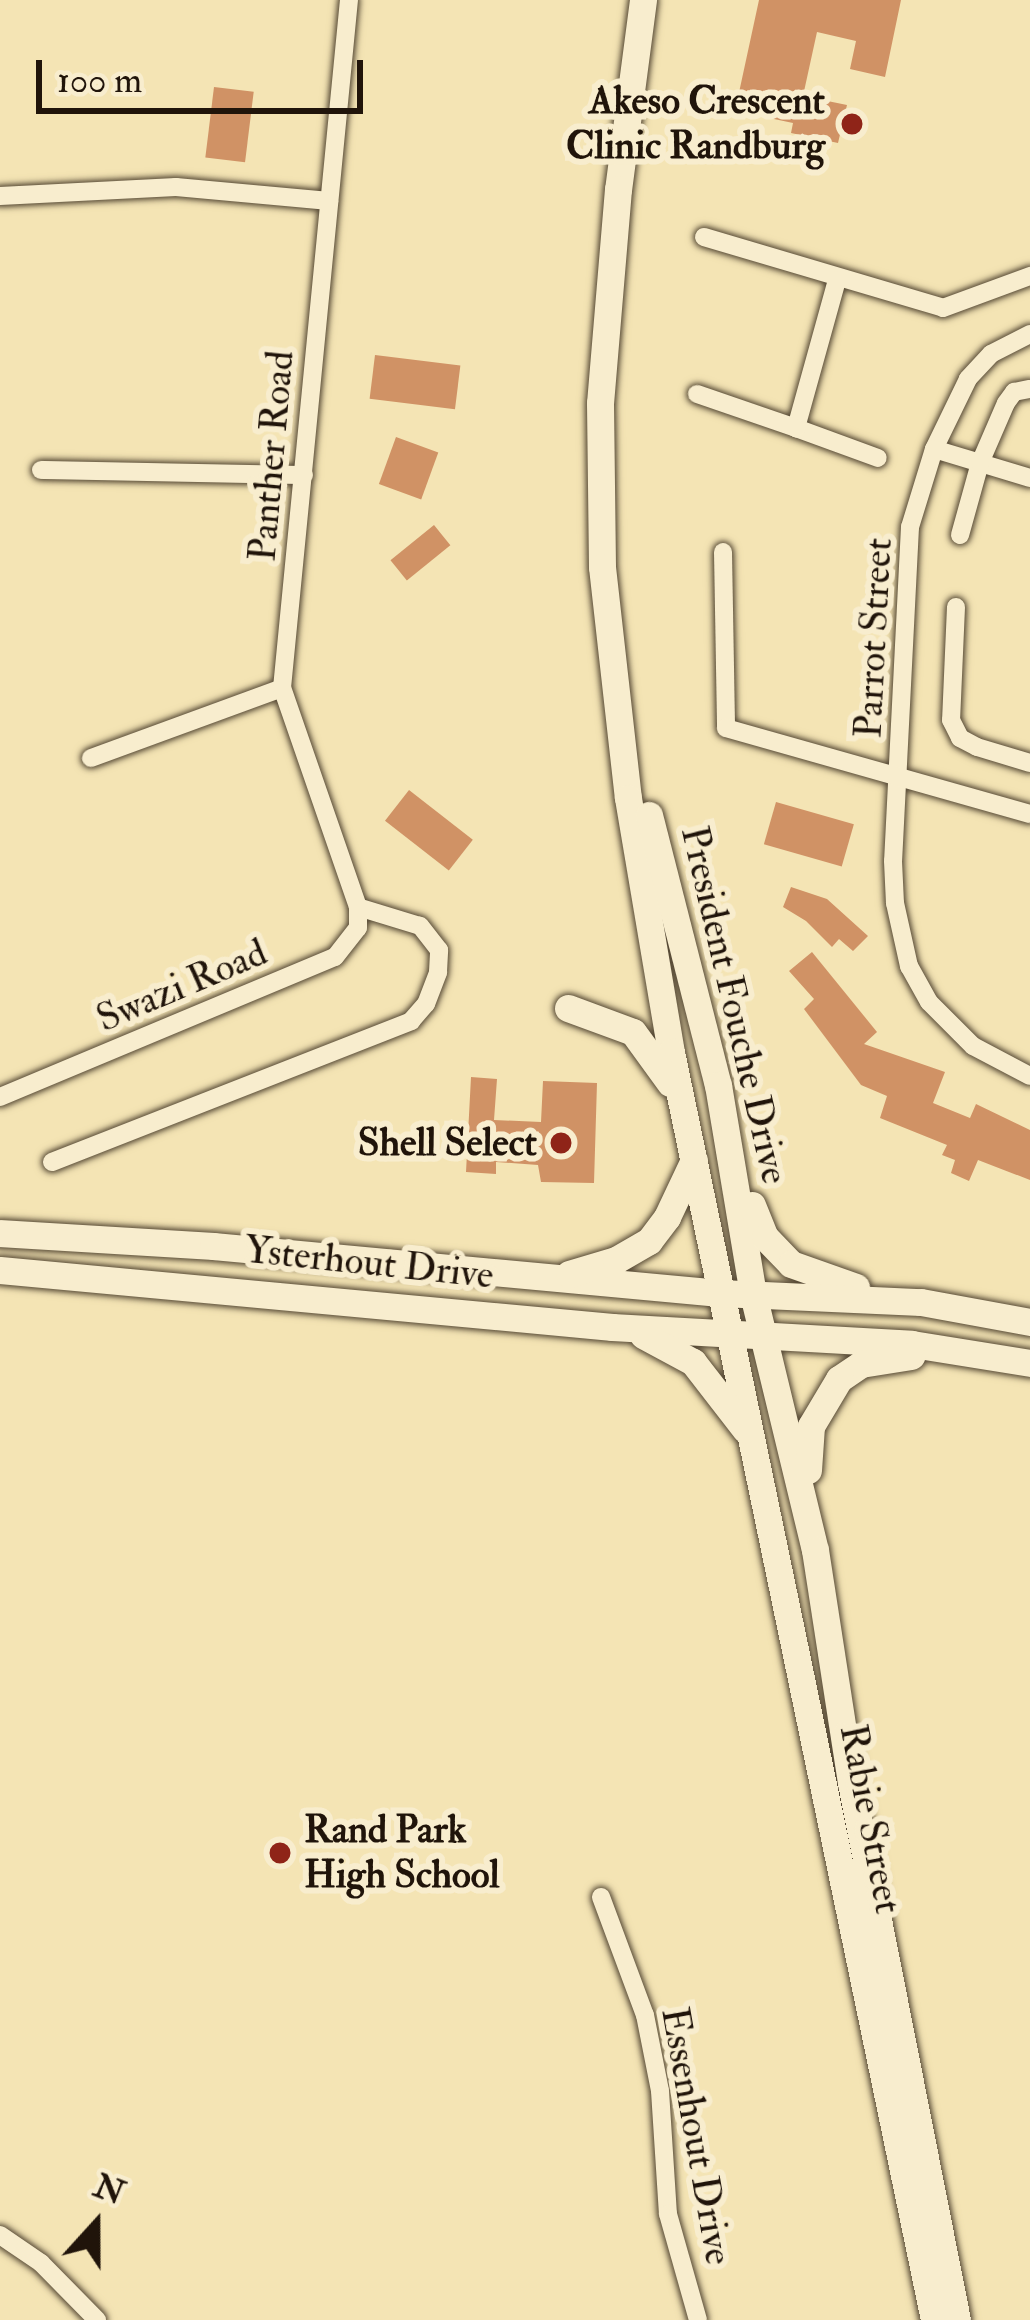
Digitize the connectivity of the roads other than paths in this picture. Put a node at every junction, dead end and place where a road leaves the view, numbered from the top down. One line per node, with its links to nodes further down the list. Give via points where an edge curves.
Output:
1 (350, 0): 6 (street, Panther Road)
2 (625, 0): 4 (street, President Fouche Drive)
3 (643, 0): 4 (street, President Fouche Drive)
4 (628, 90): 24 (street, President Fouche Drive, via 600,403 602,567)
5 (0, 196): 6 (street, via 176,187)
6 (328, 201): 18 (street, Panther Road)
7 (704, 237): 9 (street)
8 (1030, 276): 9 (street, via 950,308)
9 (837, 280): 13 (street)
10 (1030, 334): 14 (street, Parrot Street, via 976,366)
11 (1030, 389): 16 (street, via 1006,403)
12 (697, 394): 13 (street)
13 (796, 428): 15 (street)
14 (934, 449): 16 (street); 27 (street, Parrot Street, via 907,551)
15 (878, 458)
16 (980, 463): 19 (street); 20 (street)
17 (41, 470): 18 (street)
18 (304, 475): 23 (street, Panther Road)
19 (1030, 478)
20 (960, 535)
21 (723, 552): 27 (street, via 726,728)
22 (956, 607): 26 (street, via 951,720 976,747)
23 (282, 688): 25 (street); 29 (street, Panther Road)
24 (622, 737): 33 (street, President Fouche Drive, via 655,967); 34 (street, President Fouche Drive, via 644,794)
25 (91, 758)
26 (1030, 763)
27 (901, 774): 28 (street); 31 (street, Parrot Street, via 893,881 909,966 956,1033)
28 (1030, 814)
29 (358, 907): 32 (street, Swazi Road, via 356,935 335,957); 36 (street, via 420,926 439,950 426,1004 411,1022)
30 (568, 1007): 33 (street, via 632,1032)
31 (1030, 1076)
32 (0, 1097)
33 (686, 1106): 35 (street, President Fouche Drive)
34 (730, 1157): 41 (street, President Fouche Drive); 42 (street, via 765,1237 791,1264)
35 (694, 1160): 39 (street, via 649,1241); 40 (street, President Fouche Drive)
36 (52, 1162)
37 (0, 1233): 39 (street, Ysterhout Drive)
38 (0, 1270): 44 (street, Ysterhout Drive)
39 (553, 1278): 40 (street, Ysterhout Drive)
40 (720, 1293): 41 (street, Ysterhout Drive); 45 (street, President Fouche Drive)
41 (754, 1294): 42 (street, Ysterhout Drive); 46 (street, President Fouche Drive)
42 (921, 1302): 43 (street)
43 (1030, 1322)
44 (612, 1327): 45 (street, Ysterhout Drive); 48 (street, via 693,1362)
45 (730, 1334): 46 (street, Ysterhout Drive); 48 (street, Rabie Street)
46 (764, 1335): 47 (street, Ysterhout Drive); 49 (street, Rabie Street)
47 (1018, 1360): 49 (street, via 895,1355 839,1379 808,1439)
48 (752, 1437): 54 (street, Rabie Street)
49 (815, 1550): 55 (street, Rabie Street, via 851,1783)
50 (601, 1897): 53 (street, Essenhout Drive, via 645,2014 660,2091 668,2214)
51 (0, 2235): 52 (street)
52 (97, 2320)
53 (698, 2320)
54 (934, 2320)
55 (957, 2320)

